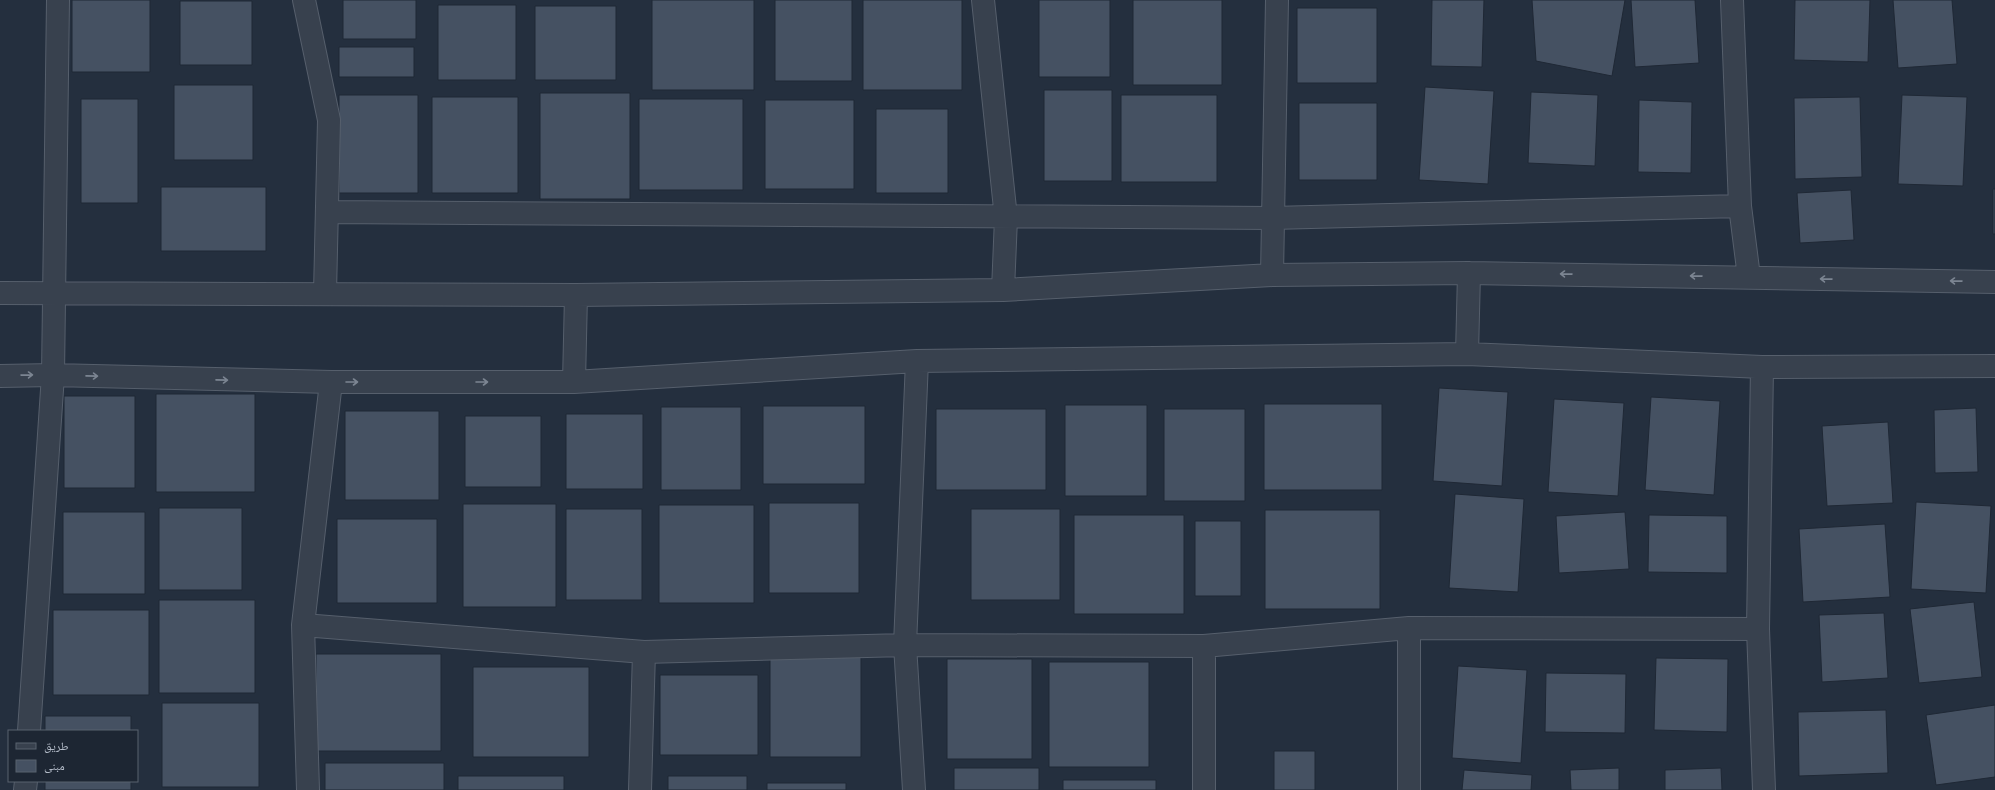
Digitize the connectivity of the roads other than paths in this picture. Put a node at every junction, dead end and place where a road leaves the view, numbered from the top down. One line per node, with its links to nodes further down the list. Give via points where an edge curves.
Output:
1 (58, 0): 16 (street)
2 (304, 0): 7 (street, via 329,120)
3 (983, 0): 8 (street)
4 (1277, 0): 9 (street)
5 (1732, 0): 6 (street)
6 (1740, 206): 9 (street); 12 (street)
7 (327, 212): 8 (street); 17 (street)
8 (1006, 218): 9 (street); 14 (street)
9 (1272, 218): 11 (street)
10 (1469, 273): 11 (street); 12 (street, one-way to 10); 19 (street)
11 (1272, 275): 14 (street)
12 (1749, 277): 13 (street, one-way to 12)
13 (1995, 282)
14 (1003, 290): 18 (street)
15 (0, 293): 16 (street)
16 (56, 293): 17 (street); 23 (street)
17 (325, 294): 18 (street)
18 (576, 295): 26 (street)
19 (1467, 354): 20 (street); 22 (street)
20 (917, 361): 26 (street); 30 (street)
21 (1995, 366): 22 (street)
22 (1762, 367): 29 (street)
23 (54, 375): 24 (street, one-way to 23); 25 (street, one-way to 25); 33 (street)
24 (0, 376)
25 (331, 382): 26 (street, one-way to 26); 27 (street)
26 (574, 382)
27 (303, 626): 32 (street); 34 (street)
28 (1409, 628): 29 (street); 31 (street); 38 (street)
29 (1758, 629): 39 (street)
30 (905, 645): 31 (street); 32 (street); 36 (street)
31 (1204, 646): 37 (street)
32 (644, 652): 35 (street)
33 (29, 730)
34 (308, 790)
35 (640, 790)
36 (914, 790)
37 (1204, 790)
38 (1409, 790)
39 (1764, 790)

